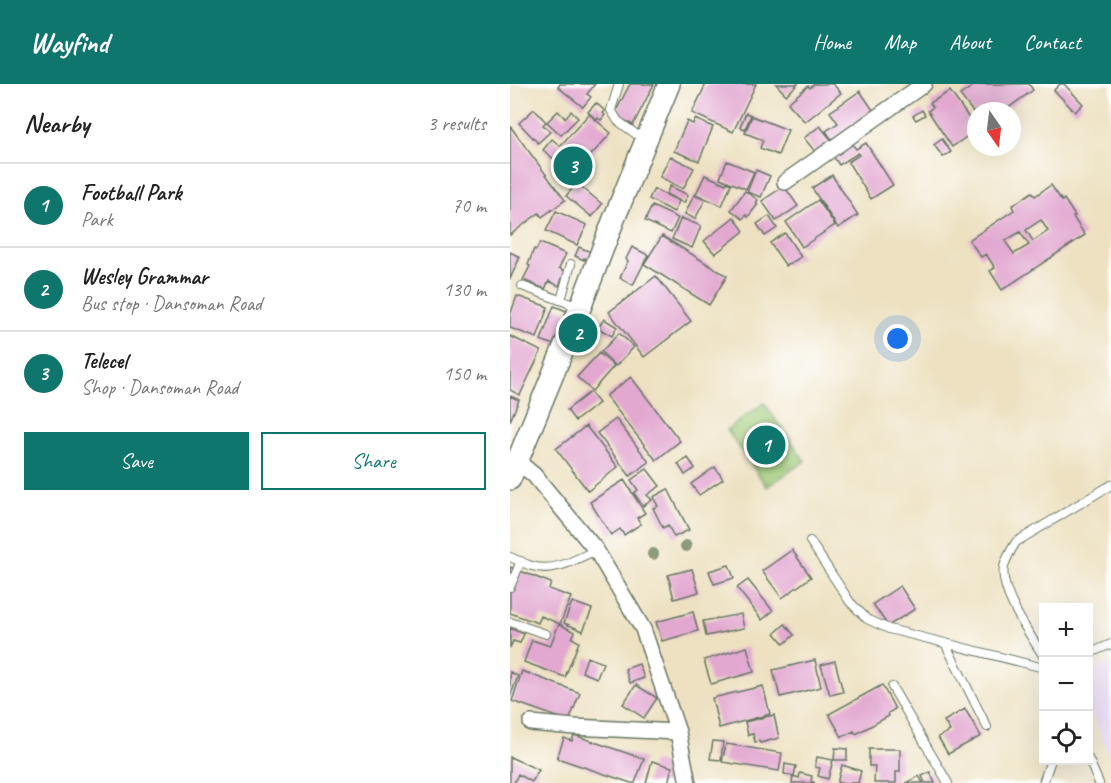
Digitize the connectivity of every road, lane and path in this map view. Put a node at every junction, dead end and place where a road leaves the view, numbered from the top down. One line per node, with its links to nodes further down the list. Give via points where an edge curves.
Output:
1 (619, 84): 4 (lane, via 610,110)
2 (669, 84): 4 (main road)
3 (924, 84): 5 (street)
4 (645, 141): 9 (main road)
5 (785, 182)
6 (571, 264): 8 (lane)
7 (522, 286): 8 (lane)
8 (561, 300): 9 (lane)
9 (580, 308): 10 (main road)
10 (513, 470): 13 (street, via 534,475)
11 (1111, 485): 21 (lane, via 1016,542 1008,554 1003,570 1009,595)
12 (810, 541): 19 (lane, via 850,602 867,619)
13 (596, 550): 15 (lane, via 547,568); 27 (street, via 643,629)
14 (510, 557): 15 (lane)
15 (521, 561): 16 (lane)
16 (510, 586)
17 (510, 622): 18 (lane)
18 (546, 634)
19 (945, 643): 23 (lane); 26 (lane)
20 (1111, 644): 22 (lane)
21 (1039, 649)
22 (1093, 652)
23 (1039, 667)
24 (892, 687): 31 (lane)
25 (531, 723): 27 (street)
26 (987, 727)
27 (678, 732): 30 (street)
28 (1049, 765): 32 (lane)
29 (1092, 765): 33 (lane)
30 (688, 783)
31 (948, 783)
32 (1043, 783)
33 (1099, 783)

